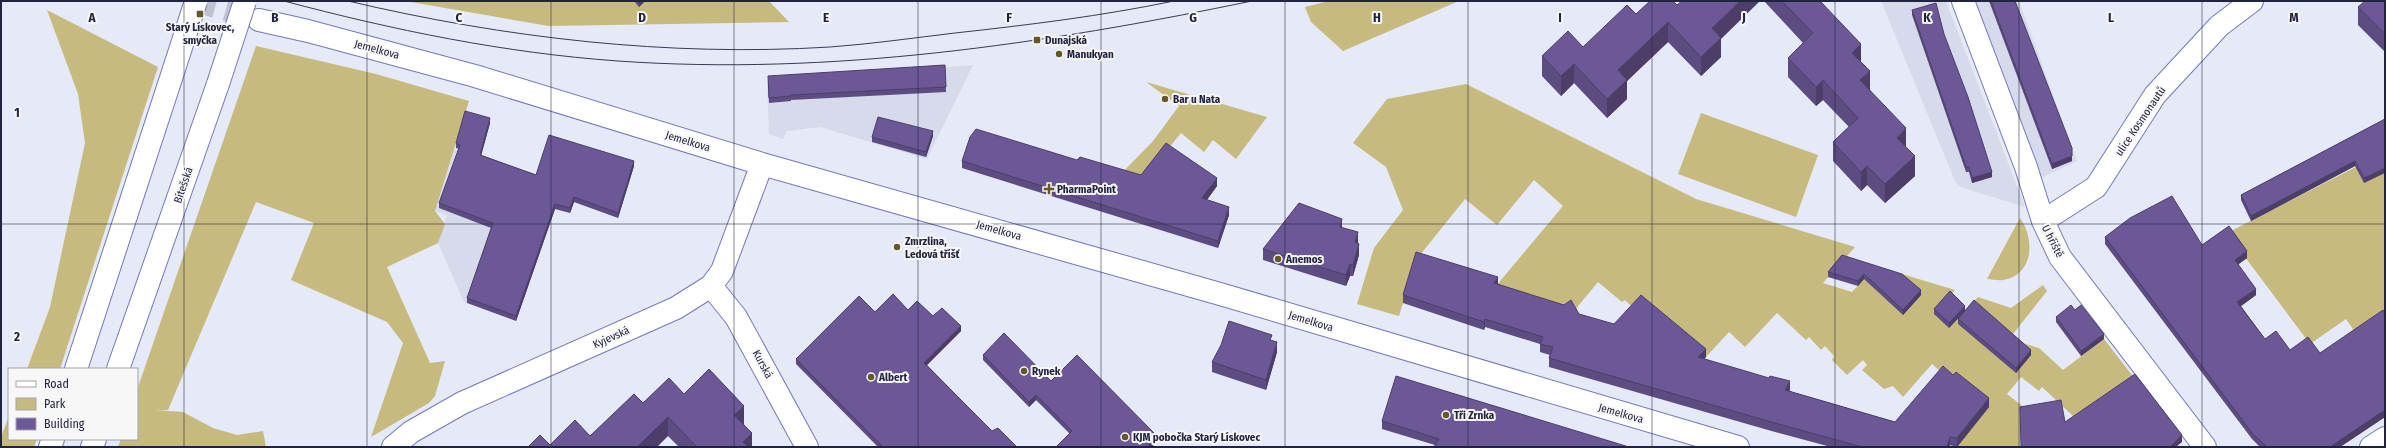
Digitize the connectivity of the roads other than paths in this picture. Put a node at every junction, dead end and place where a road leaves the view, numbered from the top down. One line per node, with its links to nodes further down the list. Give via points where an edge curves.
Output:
1 (196, 1): 9 (main road, bridge)
2 (245, 1): 10 (main road, Bítešská, bridge)
3 (1964, 1): 7 (main road, U hřiště, via 2026,167)
4 (2252, 1): 7 (main road, ulice Kosmonautů, via 2219,26 2155,95 2096,187)
5 (259, 20): 6 (main road, Jemelkova, via 308,30 475,76)
6 (762, 164): 8 (main road, Kyjevská, via 732,249 722,271); 14 (main road, Jemelkova, via 1220,294)
7 (2043, 221): 15 (main road, U hřiště, via 2060,257)
8 (710, 286): 12 (main road, Kyjevská, via 676,308 462,403 411,432); 13 (main road, Kurská, via 736,317)
9 (76, 368)
10 (118, 368)
11 (2385, 438): 16 (main road)
12 (393, 447)
13 (807, 447)
14 (1738, 447)
15 (2205, 447)
16 (2371, 447)

